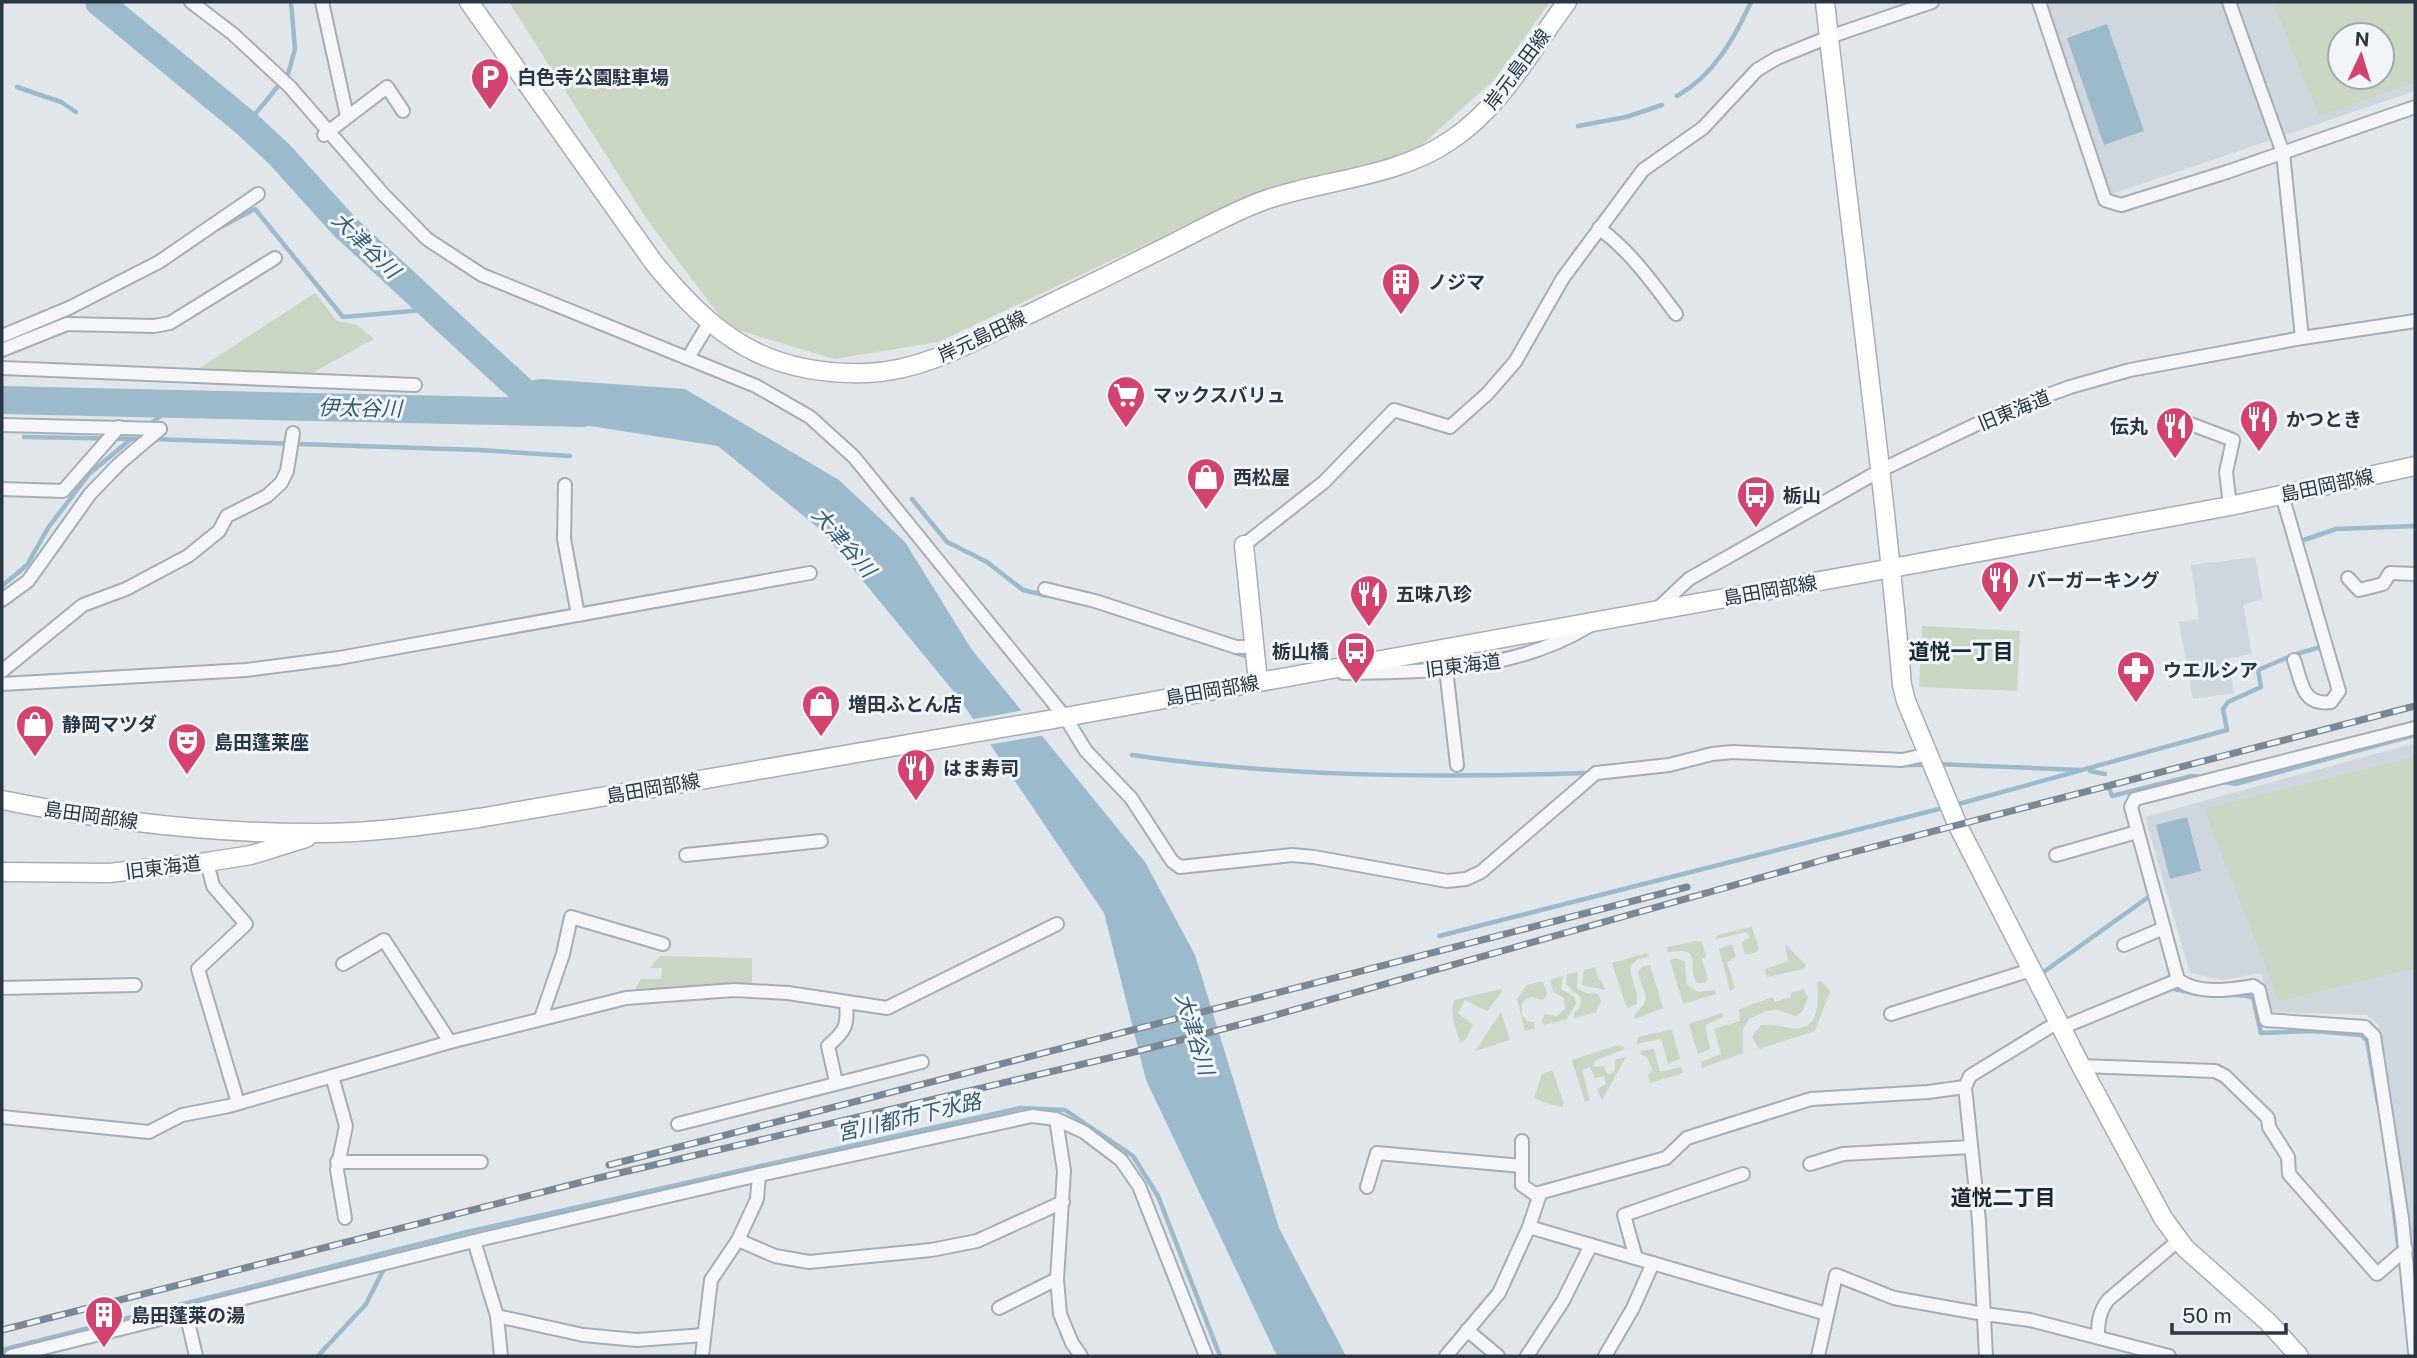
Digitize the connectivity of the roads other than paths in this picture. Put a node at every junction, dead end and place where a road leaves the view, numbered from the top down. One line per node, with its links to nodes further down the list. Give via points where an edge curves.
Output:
1 (191, 2): 13 (street, via 252,51)
2 (322, 2): 12 (street)
3 (468, 2): 20 (street, 岸元島田線, via 653,263)
4 (1567, 2): 20 (street, 岸元島田線, via 1485,112 1432,152 1267,199 943,356 869,373 811,370 750,350)
5 (1825, 2): 9 (street)
6 (1932, 2): 9 (street)
7 (2039, 2): 14 (street, via 2105,200 2121,205)
8 (2229, 2): 14 (street)
9 (1829, 37): 16 (street, via 1757,70 1703,128 1643,170); 32 (street)
10 (2415, 107): 14 (street)
11 (403, 111): 12 (street, via 387,87)
12 (347, 116): 13 (street)
13 (326, 133): 24 (street, via 427,239 482,275)
14 (2283, 153): 22 (street)
15 (258, 194): 21 (street, via 159,262)
16 (1599, 228): 18 (street, via 1633,258); 37 (street, via 1563,278 1515,362 1487,394 1450,427 1394,410 1324,482)
17 (275, 258): 23 (street, via 170,323 67,324)
18 (1676, 314)
19 (2415, 321): 22 (street, 旧東海道)
20 (709, 323): 24 (street)
21 (2, 336)
22 (2302, 338): 32 (street, 旧東海道, via 2130,370 2070,387 2002,412)
23 (2, 350)
24 (688, 358): 54 (street, via 756,386 810,417 854,457)
25 (2, 368): 26 (street)
26 (415, 385)
27 (2188, 423): 36 (street, via 2233,440 2226,472)
28 (2, 425): 29 (street)
29 (123, 427): 34 (street, via 64,491); 43 (street, via 160,429 90,494 28,581)
30 (293, 433): 50 (street, via 287,471 267,496 227,516 219,531 188,556 126,589 83,605)
31 (2415, 466): 35 (street, 島田岡部線)
32 (1881, 470): 38 (street); 44 (street, 旧東海道, via 1689,579)
33 (565, 485): 45 (street, via 564,539)
34 (2, 489)
35 (2282, 495): 36 (street, 島田岡部線); 48 (street, via 2339,691 2331,702 2311,701)
36 (2230, 506): 38 (street, 島田岡部線)
37 (1244, 545): 47 (street)
38 (1892, 568): 44 (street, 島田岡部線); 56 (street, via 1902,685)
39 (810, 573): 45 (street)
40 (2415, 574): 41 (street, via 2390,573 2384,584 2358,590)
41 (2348, 578)
42 (1045, 589): 47 (street, via 1237,647)
43 (2, 600)
44 (1656, 610): 46 (street, 島田岡部線)
45 (578, 615): 53 (street, via 259,668)
46 (1599, 620): 49 (street, 旧東海道, via 1535,651); 51 (street, 島田岡部線)
47 (1254, 647): 52 (street)
48 (2294, 660)
49 (1447, 669): 51 (street, 旧東海道); 57 (street)
50 (2, 671)
51 (1318, 671): 52 (street, 島田岡部線)
52 (1258, 682): 54 (street, 島田岡部線)
53 (2, 684)
54 (1060, 718): 56 (street, via 1132,798 1180,867 1292,855 1447,881 1481,872 1596,773 1733,752); 60 (street, 島田岡部線, via 479,818)
55 (2415, 728): 59 (street, via 2135,800 2131,807)
56 (1932, 760): 71 (street)
57 (1457, 765)
58 (2, 800): 60 (street, 島田岡部線, via 68,814 209,830)
59 (2137, 832): 63 (street); 67 (street)
60 (321, 833): 64 (street, 旧東海道, via 251,855)
61 (821, 841): 62 (street)
62 (686, 855)
63 (2056, 855)
64 (208, 862): 65 (street, 旧東海道, via 109,873); 85 (street, via 213,886 246,924 198,969)
65 (2, 872)
66 (1057, 924): 75 (street, via 887,1008)
67 (2160, 930): 69 (street); 72 (street)
68 (663, 944): 77 (street, via 571,917)
69 (2124, 944)
70 (344, 964): 79 (street, via 384,940)
71 (2031, 970): 76 (street); 78 (street)
72 (2178, 980): 78 (street); 101 (street, via 2219,991 2253,986 2259,990 2266,1020 2370,1030)
73 (135, 985): 74 (street)
74 (2, 988)
75 (846, 1002): 77 (street, via 734,990 626,998); 83 (street, via 848,1023 828,1046)
76 (1891, 1014)
77 (541, 1018): 79 (street)
78 (2060, 1025): 81 (street); 84 (street, via 1970,1076)
79 (450, 1042): 82 (street)
80 (922, 1062): 83 (street)
81 (2081, 1066): 104 (street, via 2142,1184); 107 (street, via 2215,1071 2225,1076 2268,1118 2288,1157 2289,1174 2377,1273)
82 (332, 1076): 85 (street); 92 (street, via 346,1126)
83 (836, 1082): 88 (street)
84 (1965, 1087): 90 (street); 98 (street, via 1811,1099 1687,1138 1666,1158)
85 (239, 1103): 86 (street, via 182,1115 149,1132)
86 (2, 1116)
87 (1056, 1119): 96 (street, via 1032,1116 994,1122); 99 (street, via 1064,1171); 125 (street, via 1104,1145 1139,1186)
88 (678, 1124)
89 (1522, 1141): 94 (street)
90 (1971, 1147): 93 (street, via 1843,1154); 114 (street)
91 (481, 1161): 92 (street)
92 (337, 1162): 100 (street)
93 (1810, 1164)
94 (1522, 1166): 97 (street, via 1377,1153); 98 (street, via 1522,1185)
95 (1743, 1174): 108 (street, via 1624,1215)
96 (759, 1175): 103 (street, via 757,1199); 105 (street)
97 (1367, 1187)
98 (1535, 1194): 102 (street, via 1539,1196)
99 (1063, 1202): 103 (street, via 977,1241 931,1250 809,1262 775,1256); 110 (street)
100 (345, 1219)
101 (2409, 1219): 107 (street)
102 (1529, 1227): 106 (street); 116 (street, via 1499,1293)
103 (738, 1240): 117 (street, via 711,1280)
104 (2179, 1240): 118 (street, via 2108,1300 2101,1309); 133 (street)
105 (474, 1241): 112 (street); 115 (street)
106 (1591, 1245): 108 (street); 128 (street, via 1563,1301)
107 (2406, 1249): 119 (street)
108 (1636, 1258): 109 (street)
109 (1653, 1263): 113 (street); 129 (street)
110 (1057, 1279): 111 (street); 124 (street, via 1060,1314)
111 (999, 1308)
112 (186, 1314): 120 (street); 121 (street)
113 (1827, 1314): 114 (street, via 1836,1275 1894,1298); 130 (street)
114 (1984, 1314): 118 (street); 131 (street)
115 (497, 1316): 117 (street, via 583,1335 636,1340); 122 (street)
116 (1467, 1330): 126 (street); 127 (street)
117 (704, 1335): 123 (street)
118 (2098, 1337): 132 (street)
119 (2415, 1352)
120 (11, 1356)
121 (196, 1356)
122 (501, 1356)
123 (702, 1356)
124 (1081, 1356)
125 (1206, 1356)
126 (1446, 1356)
127 (1498, 1356)
128 (1527, 1356)
129 (1605, 1356)
130 (1818, 1356)
131 (1986, 1356)
132 (2169, 1356)
133 (2299, 1356)

